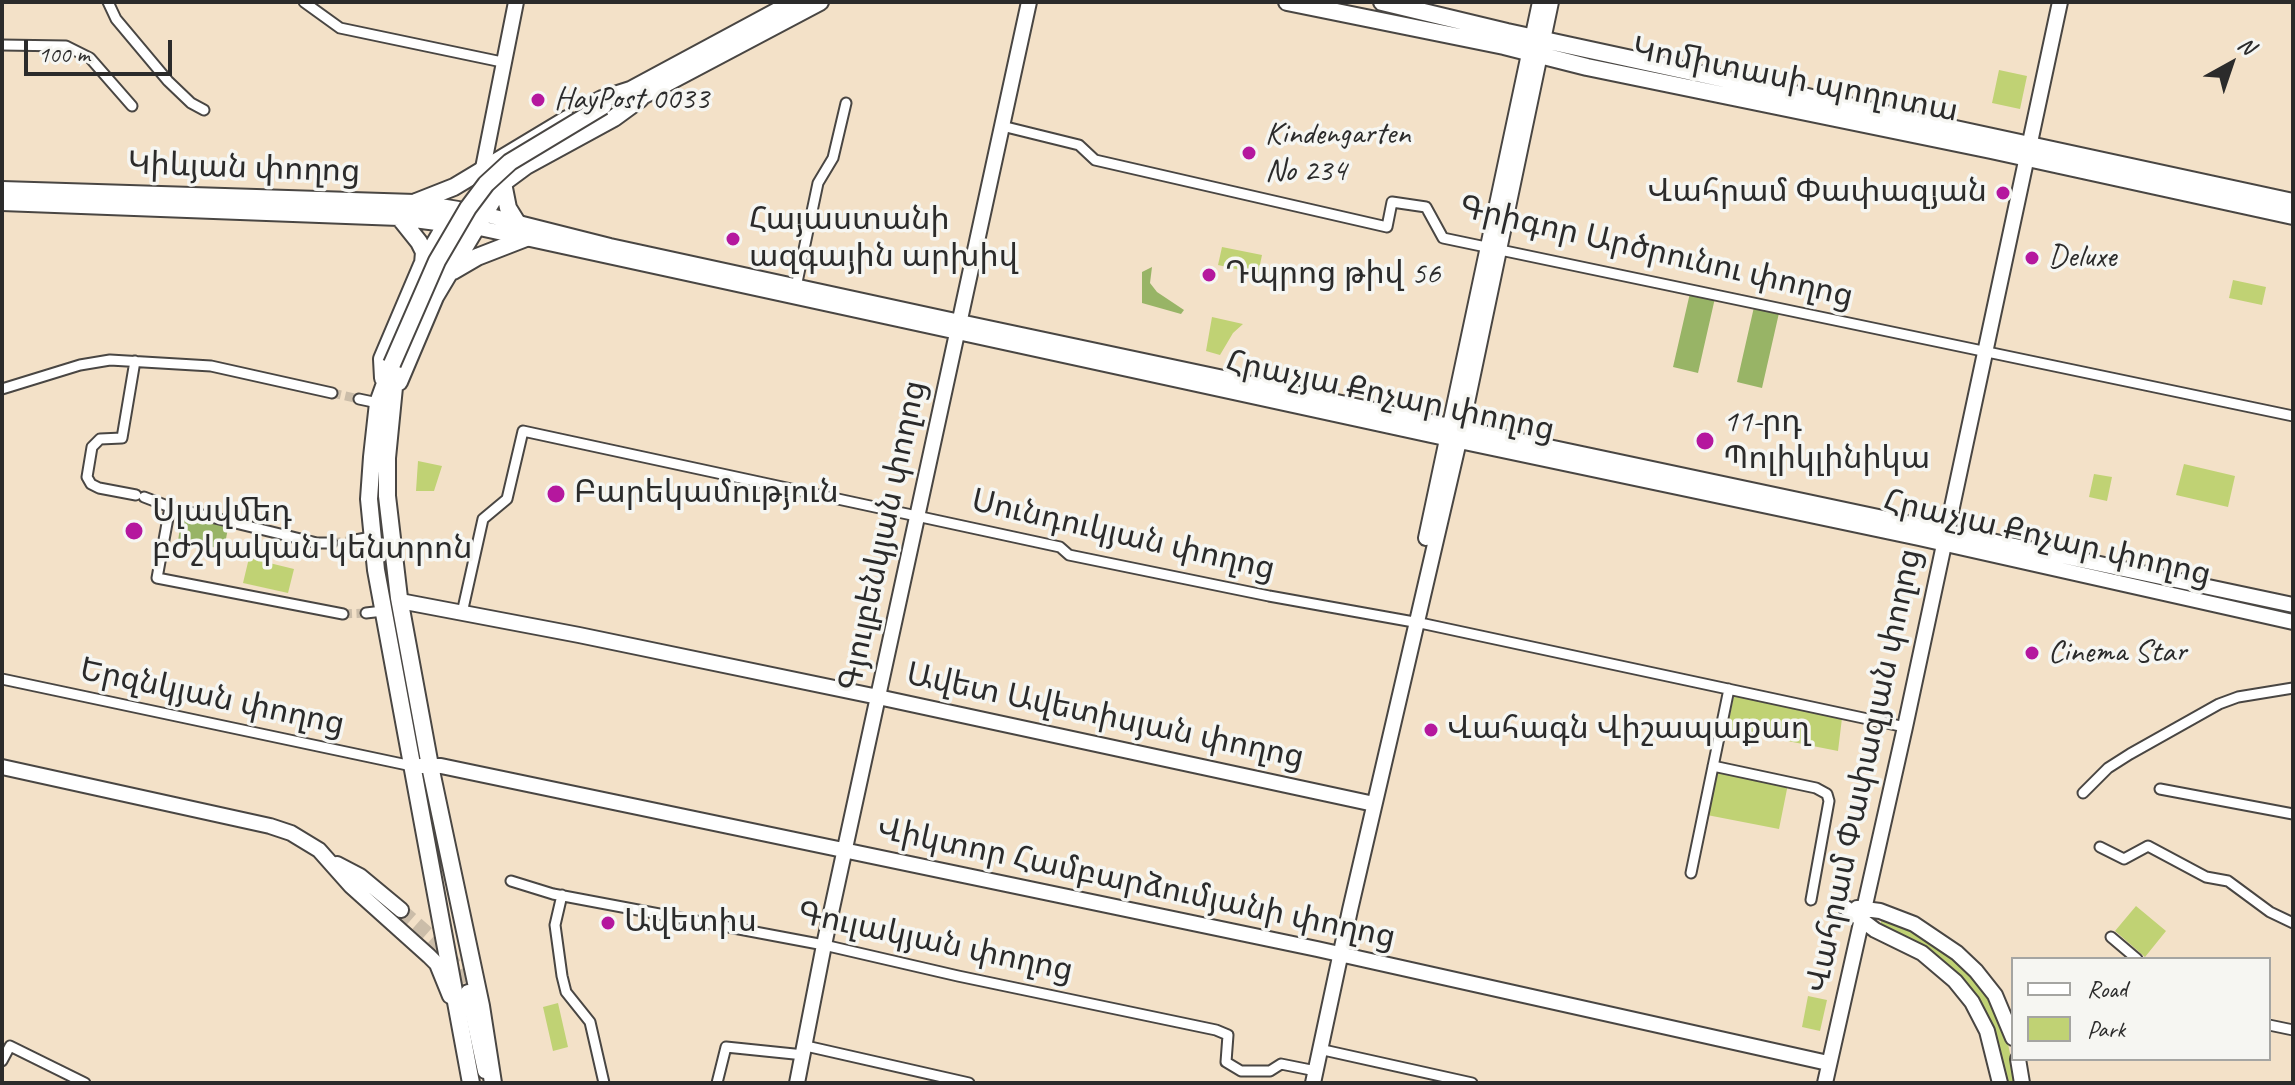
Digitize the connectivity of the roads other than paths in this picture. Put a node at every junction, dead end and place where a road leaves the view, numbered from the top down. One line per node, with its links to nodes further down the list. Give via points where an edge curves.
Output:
1 (108, 2): 18 (street, via 168,81)
2 (304, 2): 14 (street, via 340,28)
3 (516, 2): 14 (street)
4 (794, 2): 15 (main road)
5 (820, 2): 15 (main road)
6 (1029, 2): 19 (street, Գյուլբենկյան փողոց)
7 (1287, 2): 13 (main road, Կոմիտասի պողոտա)
8 (1382, 2): 13 (main road, Կոմիտասի պողոտա)
9 (1540, 2): 13 (street)
10 (1551, 2): 13 (street)
11 (2060, 2): 20 (street, Վահրամ Փափազյան փողոց)
12 (2, 45): 17 (street, via 66,46 90,58)
13 (1536, 46): 20 (main road, Կոմիտասի պողոտա, via 1679,87); 33 (street)
14 (502, 62): 21 (street)
15 (635, 94): 21 (main road, via 602,99); 22 (main road, via 614,118); 30 (main road, bridge, via 502,168 478,194)
16 (846, 103): 36 (street, via 833,158 818,183)
17 (132, 106)
18 (204, 110)
19 (1002, 126): 33 (street, Գրիգոր Արծրունու փողոց, via 1079,145 1095,160 1387,227 1392,202 1426,207 1443,238); 37 (street, Գյուլբենկյան փողոց)
20 (2027, 150): 26 (main road, Կոմիտասի պողոտա); 28 (main road, Կոմիտասի պողոտա); 38 (street, Վահրամ Փափազյան փողոց)
21 (483, 168): 22 (main road, via 488,178); 27 (main road)
22 (503, 183): 30 (main road); 31 (main road)
23 (2, 190): 25 (main road, Կիևյան փողոց)
24 (2, 202): 25 (main road, Կիևյան փողոց)
25 (173, 202): 27 (main road, Կիևյան փողոց); 29 (main road, Կիևյան փողոց)
26 (2293, 202)
27 (415, 203): 30 (main road, Կիևյան փողոց)
28 (2293, 216)
29 (399, 217): 30 (main road, Կիևյան փողոց); 34 (main road, via 424,252)
30 (464, 221): 31 (street, Հրաչյա Քոչար փողոց); 32 (street, Հրաչյա Քոչար փողոց); 34 (main road); 35 (main road); 42 (main road, bridge, via 427,281)
31 (516, 221): 36 (street, Հրաչյա Քոչար փողոց)
32 (526, 238): 35 (main road); 37 (street, Հրաչյա Քոչար փողոց)
33 (1494, 249): 38 (street, Գրիգոր Արծրունու փողոց); 45 (street)
34 (422, 265): 35 (main road, via 440,263); 42 (main road, via 382,359)
35 (448, 274): 42 (main road)
36 (796, 287): 37 (street, Հրաչյա Քոչար փողոց)
37 (958, 328): 45 (street, Հրաչյա Քոչար փողոց); 47 (street, Գյուլբենկյան փողոց)
38 (1986, 351): 44 (street, Գրիգոր Արծրունու փողոց); 49 (street, Վահրամ Փափազյան փողոց)
39 (135, 361): 40 (street, via 80,365); 41 (street, via 211,366); 46 (street, via 122,438 100,439 92,447 87,477 99,488)
40 (2, 389)
41 (332, 393)
42 (385, 394): 43 (street); 48 (main road, via 369,499); 52 (main road, via 387,505)
43 (359, 399)
44 (2293, 416)
45 (1454, 434): 49 (street, Հրաչյա Քոչար փողոց); 56 (street)
46 (170, 507): 51 (street); 55 (street, via 157,578)
47 (917, 515): 54 (street, Սունդուկյան փողոց, via 523,431 507,499 483,519); 56 (street, Սունդուկյան փողոց, via 1060,547 1069,555); 61 (street, Գյուլբենկյան փողոց)
48 (372, 537): 50 (street); 63 (main road, via 375,612)
49 (1945, 538): 53 (street, Հրաչյա Քոչար փողոց); 57 (street, Հրաչյա Քոչար փողոց); 62 (street, Վահրամ Փափազյան փողոց)
50 (355, 540)
51 (332, 543)
52 (400, 601): 54 (street, Ավետ Ավետիսյան փողոց); 64 (main road)
53 (2293, 605)
54 (462, 613): 61 (street, Ավետ Ավետիսյան փողոց)
55 (343, 614)
56 (1412, 622): 60 (street, Սունդուկյան փողոց); 69 (street, via 1371,784)
57 (2293, 622)
58 (2, 679): 63 (street, Երզնկյան փողոց)
59 (2293, 688): 68 (street, via 2219,704 2119,761)
60 (1729, 689): 62 (street, Սունդուկյան փողոց); 65 (street)
61 (878, 697): 69 (street, Ավետ Ավետիսյան փողոց); 72 (street, Գյուլբենկյան փողոց)
62 (1905, 727): 79 (street, Վահրամ Փափազյան փողոց)
63 (412, 766): 64 (street, Վիկտոր Համբարձումյանի փողոց); 90 (main road)
64 (430, 766): 72 (street, Վիկտոր Համբարձումյանի փողոց); 99 (main road, via 481,1006)
65 (1713, 766): 74 (street); 77 (street, via 1827,794)
66 (2, 767): 73 (street, via 270,826 309,843)
67 (2160, 789): 70 (street)
68 (2083, 793)
69 (1374, 804): 83 (street)
70 (2293, 814)
71 (2100, 847): 80 (street, via 2124,859 2148,846 2206,877 2228,881)
72 (845, 851): 82 (street, Գյուլբենկյան փողոց); 83 (street, Վիկտոր Համբարձումյանի փողոց)
73 (328, 859): 78 (street, via 360,876); 90 (street, via 437,964)
74 (1691, 873)
75 (511, 881): 76 (street, Գուլակյան փողոց)
76 (562, 895): 82 (street, Գուլակյան փողոց); 100 (street, via 555,925 562,976 566,992 590,1022)
77 (1811, 900)
78 (401, 910)
79 (1864, 914): 88 (street, via 1914,924 1957,953 1995,995); 94 (street, Վահրամ Փափազյան փողոց); 106 (street, via 1875,930 1922,953 1972,1002 1987,1031)
80 (2293, 923)
81 (2111, 937): 84 (street)
82 (824, 945): 91 (street, Գյուլբենկյան փողոց); 95 (street, Գուլակյան փողոց, via 1223,1031 1228,1035 1226,1062 1241,1071 1270,1071 1281,1064)
83 (1340, 954): 89 (street); 94 (street, Վիկտոր Համբարձումյանի փողոց)
84 (2135, 957)
85 (468, 992): 99 (street, via 482,1064)
86 (2271, 1025): 87 (street)
87 (2293, 1030)
88 (2011, 1033)
89 (1319, 1049): 95 (street); 104 (street)
90 (465, 1050): 98 (main road)
91 (805, 1050): 96 (street); 101 (street, via 726,1047); 102 (street, Գյուլբենկյան փողոց)
92 (2, 1061): 97 (street, via 10,1046)
93 (2018, 1061): 107 (street)
94 (1828, 1063): 105 (street, Վահրամ Փափազյան փողոց)
95 (1314, 1077)
96 (955, 1082): 103 (street)
97 (85, 1083)
98 (471, 1083)
99 (491, 1083)
100 (604, 1083)
101 (717, 1083)
102 (797, 1083)
103 (969, 1083)
104 (1472, 1083)
105 (1825, 1083)
106 (2000, 1083)
107 (2022, 1083)

